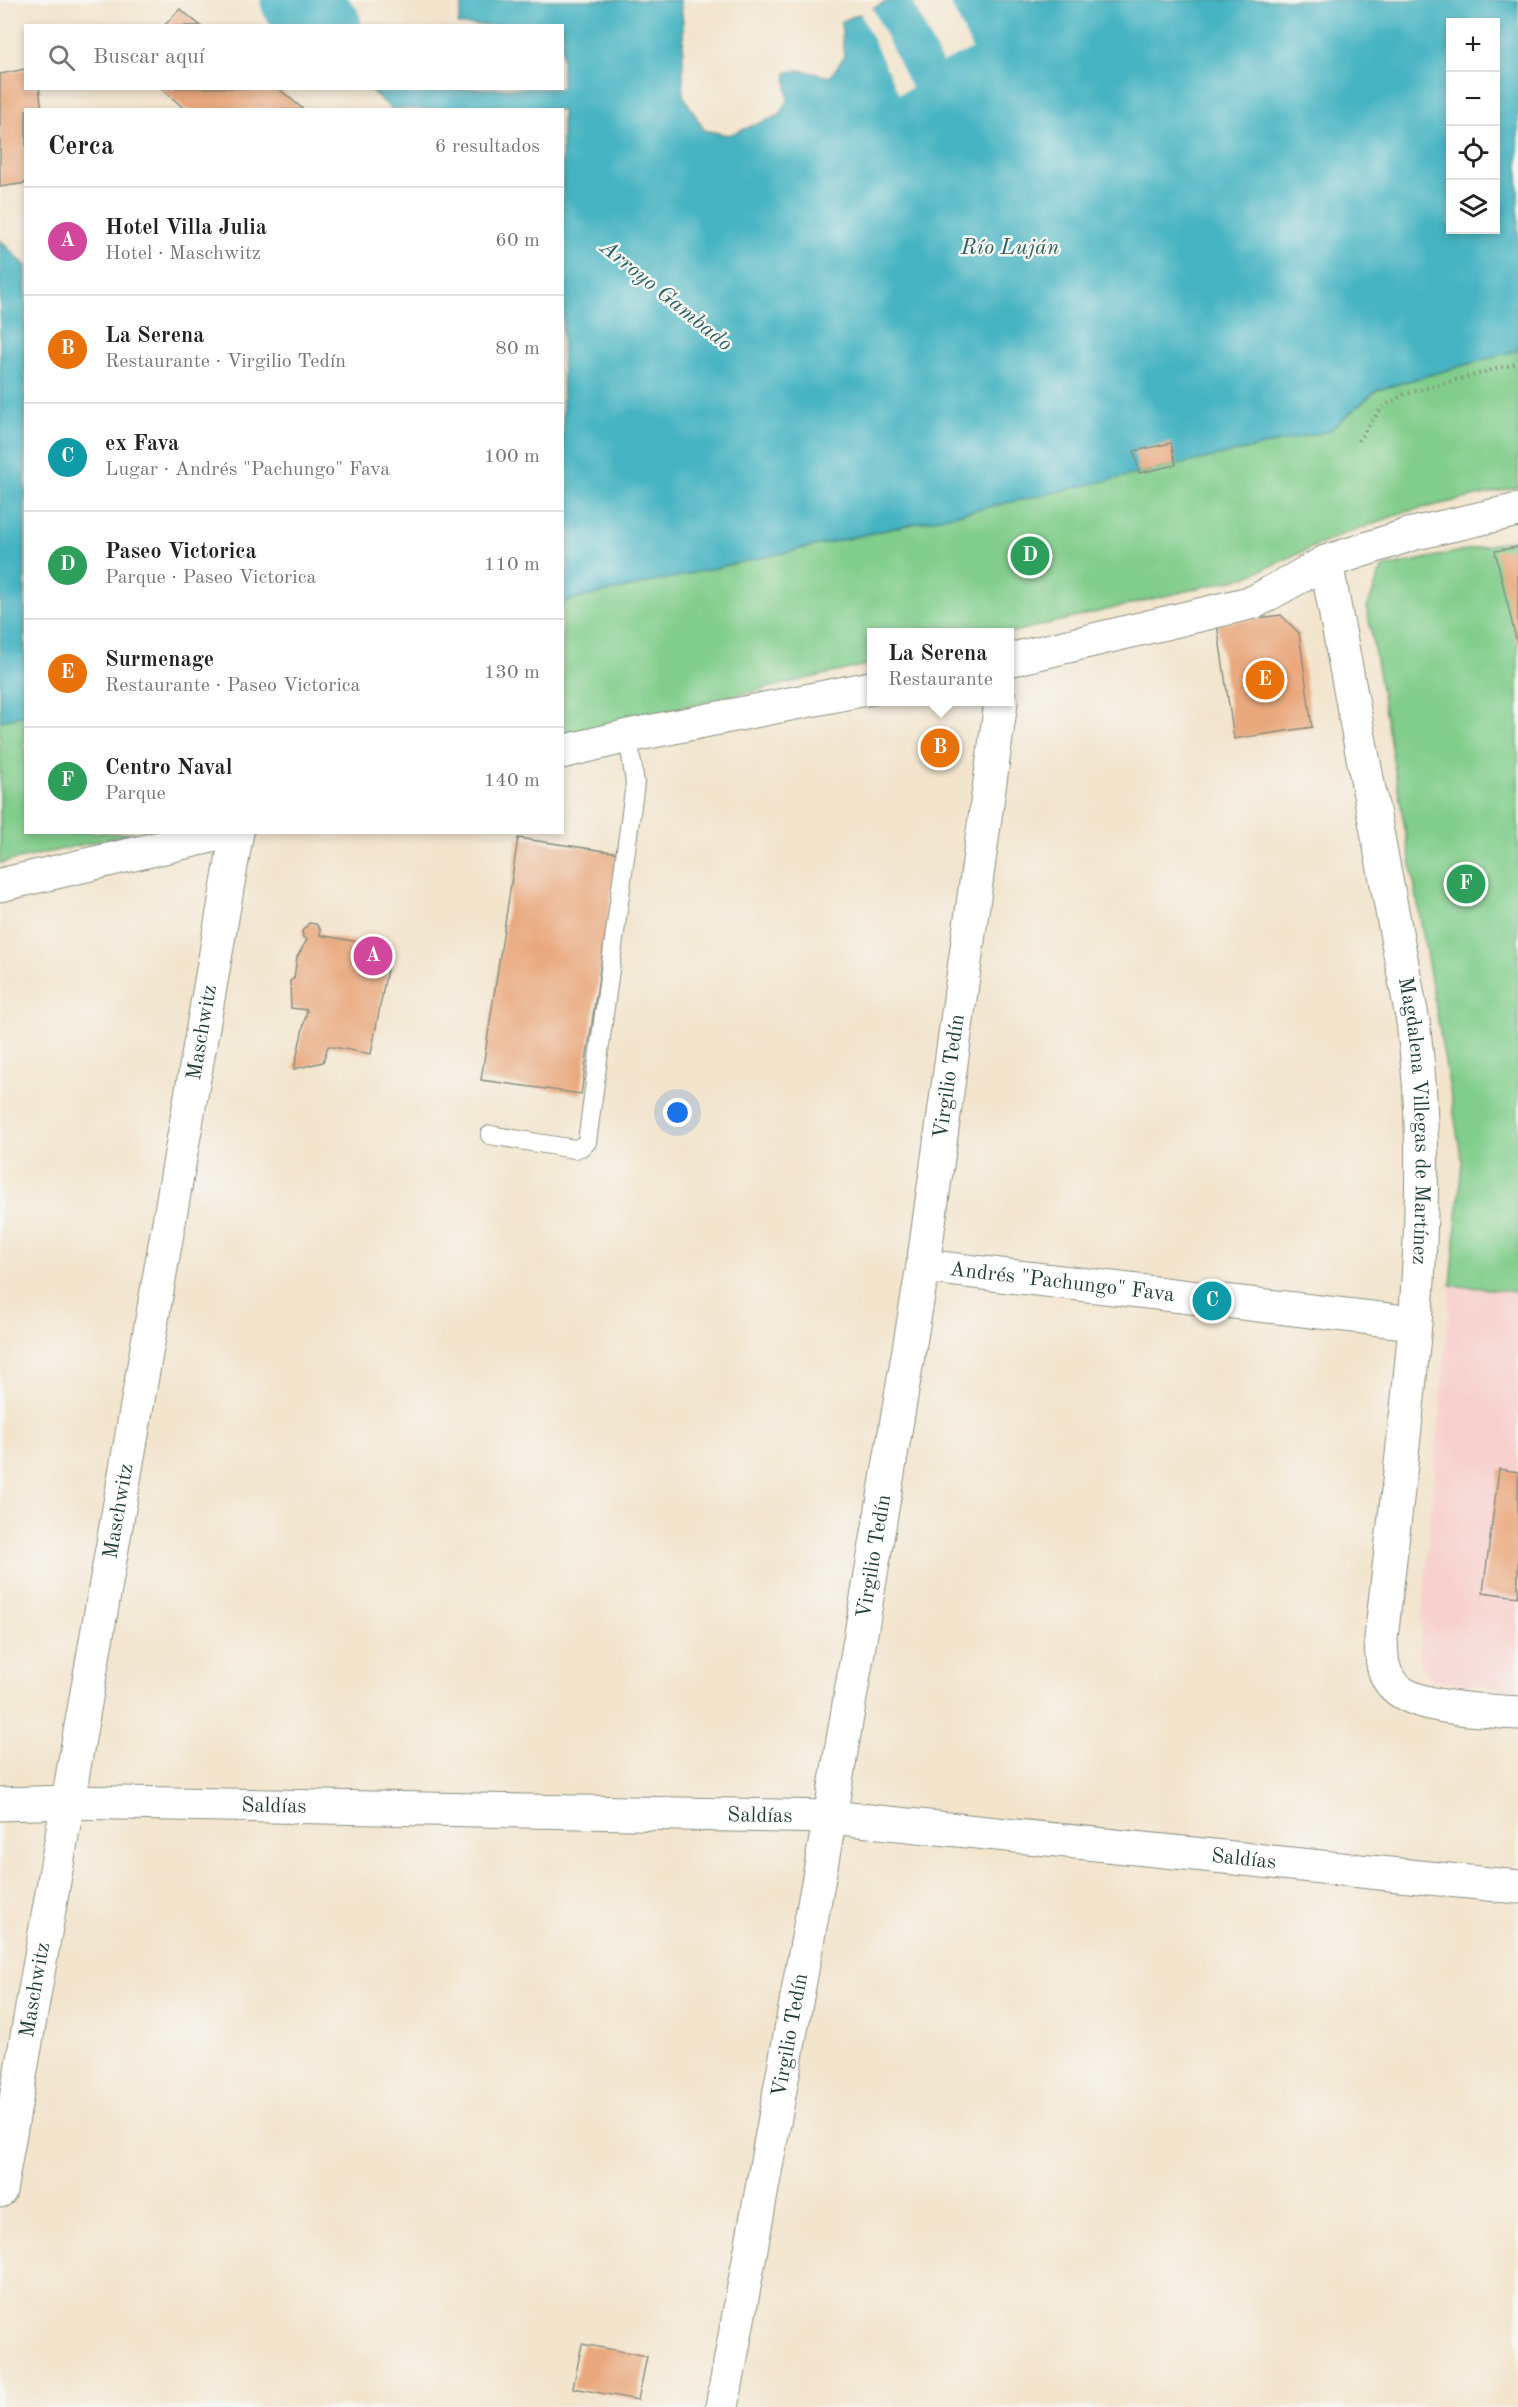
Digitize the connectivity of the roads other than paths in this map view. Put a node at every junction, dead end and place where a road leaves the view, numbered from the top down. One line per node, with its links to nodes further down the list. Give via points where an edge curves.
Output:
1 (1518, 510): 2 (street, via 1412,534)
2 (1326, 562): 3 (street, via 1254,602); 13 (street, Magdalena Villegas de Martínez, via 1413,1022 1420,1099 1420,1226)
3 (1014, 659)
4 (867, 689): 6 (street)
5 (1000, 706): 12 (street, Virgilio Tedín)
6 (628, 736): 7 (street); 11 (lane, via 634,783 587,1142 574,1149)
7 (564, 752)
8 (220, 834): 10 (street)
9 (237, 834): 15 (street, Maschwitz)
10 (0, 885)
11 (490, 1135)
12 (923, 1266): 13 (street, Andrés "Pachungo" Fava); 17 (street, Virgilio Tedín)
13 (1414, 1323): 14 (street, Magdalena Villegas de Martínez, via 1382,1664 1391,1683 1408,1698)
14 (1518, 1713)
15 (69, 1803): 16 (street, Saldías); 17 (street, Saldías); 19 (street, Maschwitz)
16 (0, 1804)
17 (830, 1817): 18 (street, Saldías); 20 (street, Virgilio Tedín)
18 (1518, 1887)
19 (0, 2191)
20 (722, 2407)

